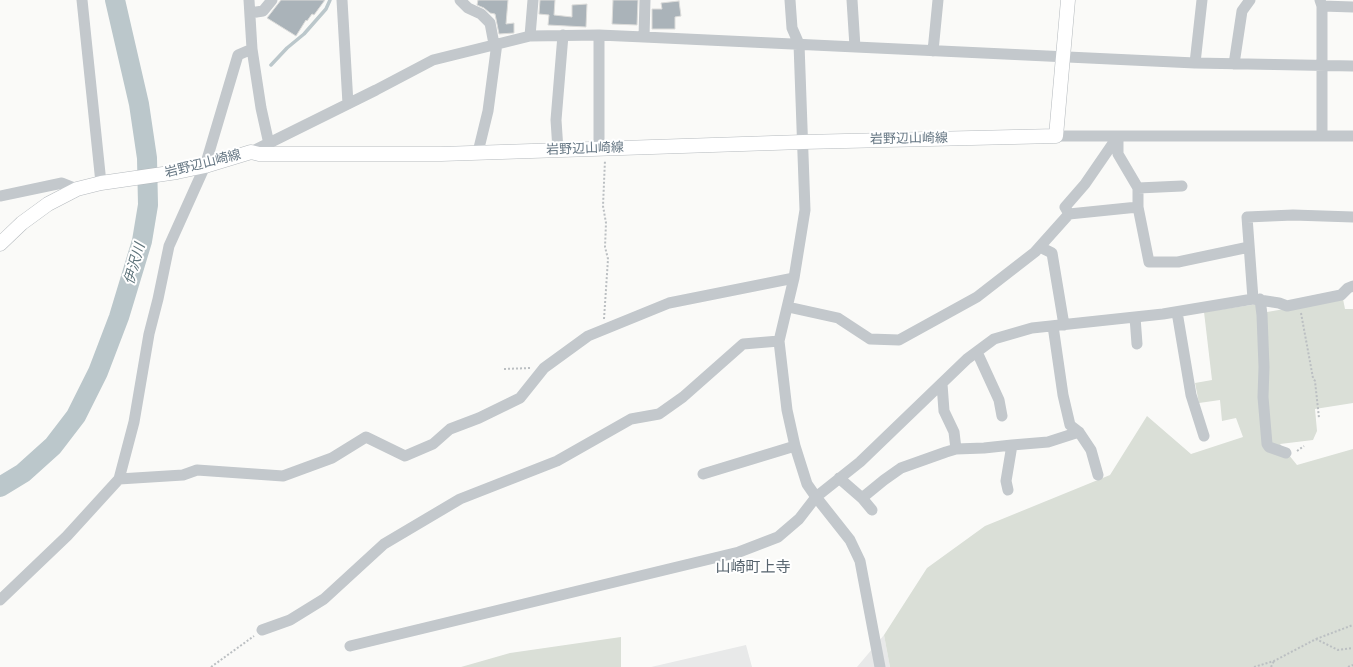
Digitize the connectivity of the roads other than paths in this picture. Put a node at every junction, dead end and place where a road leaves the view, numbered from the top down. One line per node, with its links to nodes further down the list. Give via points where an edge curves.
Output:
1 (82, 0): 43 (street)
2 (249, 0): 16 (street)
3 (272, 0): 16 (street, via 264,11)
4 (342, 0): 31 (street)
5 (460, 0): 21 (street, via 490,23)
6 (533, 0): 19 (street)
7 (645, 0): 20 (street)
8 (790, 0): 22 (street, via 792,28)
9 (852, 0): 23 (street)
10 (938, 0): 25 (street)
11 (1068, 0): 26 (main road)
12 (1202, 0): 27 (street)
13 (1250, 0): 28 (street, via 1242,11)
14 (1321, 3): 15 (street); 29 (street)
15 (1353, 7)
16 (250, 13): 24 (street)
17 (563, 35): 18 (street); 19 (street); 39 (street, via 556,120)
18 (600, 35): 20 (street); 38 (street)
19 (530, 36): 21 (street)
20 (644, 37): 22 (street)
21 (495, 44): 31 (street, via 433,60); 41 (street, via 488,111)
22 (799, 44): 23 (street); 36 (street)
23 (855, 47): 25 (street)
24 (252, 49): 37 (street); 42 (street, via 238,55)
25 (933, 50): 26 (street)
26 (1064, 57): 27 (street); 33 (main road)
27 (1195, 63): 28 (street)
28 (1234, 64): 29 (street)
29 (1323, 65): 30 (street); 32 (street)
30 (1353, 66)
31 (348, 104): 37 (street)
32 (1322, 135): 34 (street); 35 (street)
33 (1056, 136): 34 (street); 36 (main road, 岩野辺山崎線)
34 (1118, 136): 45 (street, via 1118,154); 49 (street, via 1065,207)
35 (1353, 136)
36 (803, 142): 38 (main road, 岩野辺山崎線); 54 (street, via 805,210)
37 (269, 144): 40 (street)
38 (603, 148): 39 (main road, 岩野辺山崎線)
39 (558, 150): 41 (main road, 岩野辺山崎線)
40 (250, 152): 41 (main road, 岩野辺山崎線); 42 (main road, 岩野辺山崎線)
41 (478, 152)
42 (205, 166): 43 (main road, 岩野辺山崎線); 75 (street, via 170,246 149,334 134,422)
43 (104, 182): 46 (main road, 岩野辺山崎線)
44 (1182, 186): 45 (street)
45 (1138, 188): 48 (street)
46 (77, 189): 47 (street, via 62,183); 51 (main road, 岩野辺山崎線, via 48,204 22,223)
47 (0, 196)
48 (1138, 207): 49 (street); 53 (street, via 1149,262 1178,262)
49 (1069, 214): 52 (street)
50 (1353, 217): 53 (street, via 1247,217)
51 (0, 244)
52 (1040, 246): 57 (street, via 977,297 899,340 870,339 838,318); 60 (street, via 1052,253)
53 (1249, 247): 56 (street)
54 (794, 278): 57 (street); 75 (street, via 669,303 588,336 544,368 520,398 450,429 433,444 405,456 366,437 332,458 283,476 197,470 183,476)
55 (1353, 286): 56 (street, via 1341,295 1287,306)
56 (1256, 299): 58 (street); 71 (street, via 1262,315 1263,397 1267,444 1269,448)
57 (788, 307): 61 (street)
58 (1177, 312): 59 (street); 67 (street, via 1191,395)
59 (1135, 317): 60 (street); 62 (street)
60 (1059, 325): 63 (street, via 1032,328 994,339); 66 (street, via 1063,395 1070,425)
61 (779, 341): 69 (street, via 787,410); 81 (street, via 743,344 683,397 659,414 631,419 557,461 460,499 384,544 324,599 290,620)
62 (1137, 344)
63 (977, 352): 64 (street); 65 (street, via 999,400)
64 (942, 384): 70 (street, via 944,411 954,432); 74 (street, via 871,452)
65 (1002, 416)
66 (1079, 432): 68 (street, via 1048,442); 73 (street, via 1091,450)
67 (1204, 436)
68 (1012, 445): 70 (street); 76 (street, via 1006,481)
69 (795, 446): 72 (street); 77 (street, via 807,484)
70 (956, 449): 78 (street, via 901,468)
71 (1286, 454)
72 (703, 474)
73 (1098, 476)
74 (839, 478): 77 (street); 78 (street)
75 (119, 479): 80 (street, via 67,536)
76 (1008, 490)
77 (816, 497): 82 (street, via 799,519 778,537 739,552); 83 (street, via 850,540 860,561)
78 (862, 498): 79 (street)
79 (872, 510)
80 (0, 600)
81 (262, 630)
82 (350, 646)
83 (880, 667)

